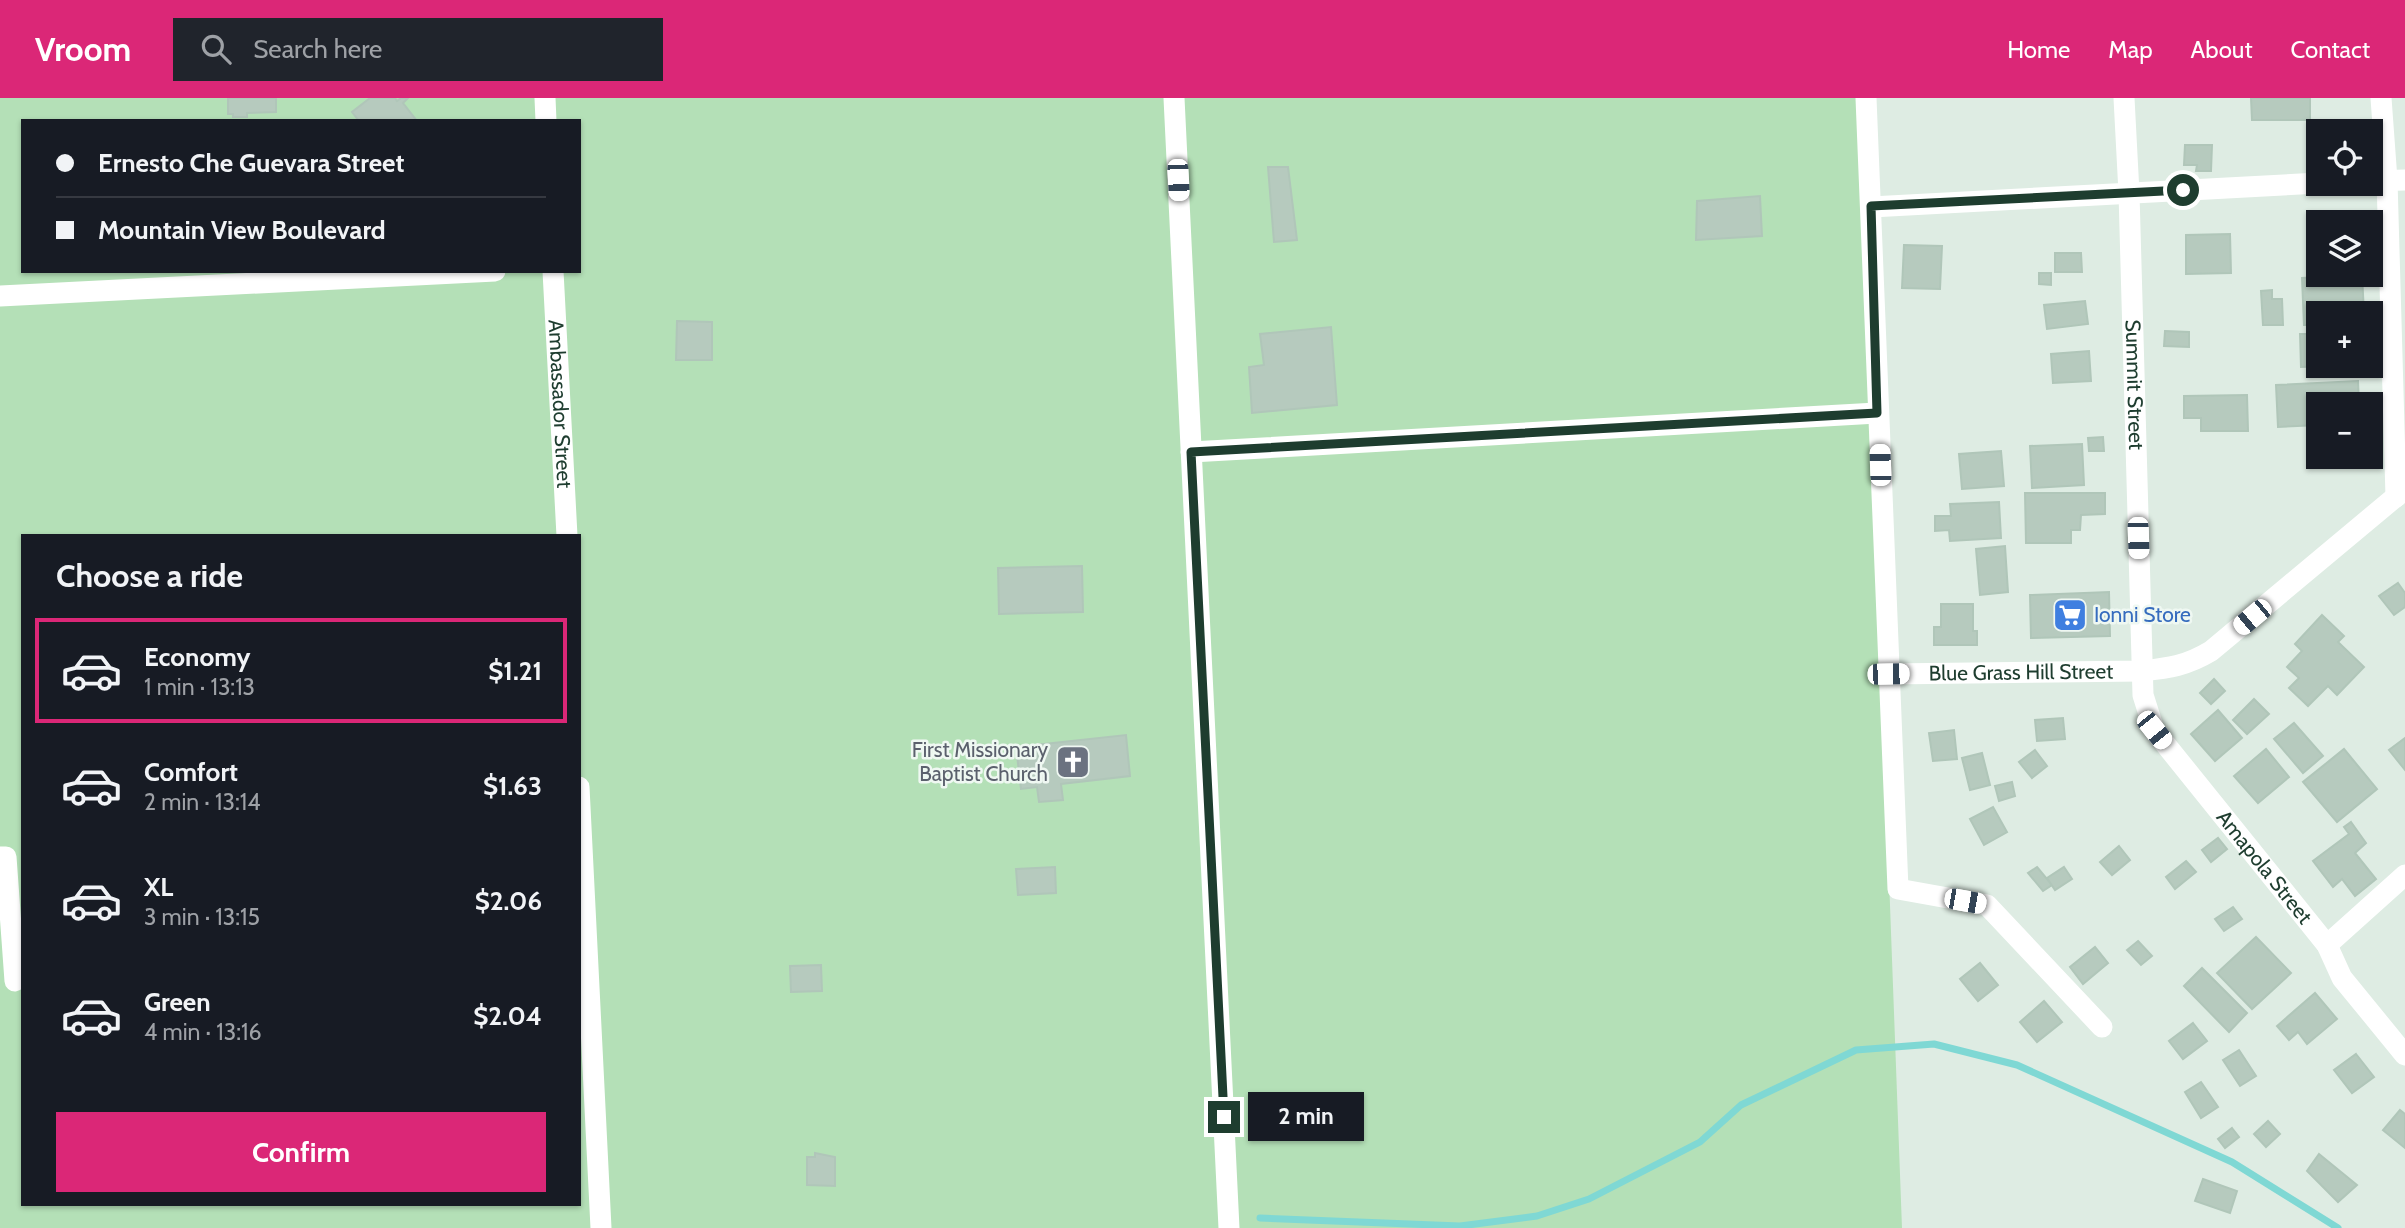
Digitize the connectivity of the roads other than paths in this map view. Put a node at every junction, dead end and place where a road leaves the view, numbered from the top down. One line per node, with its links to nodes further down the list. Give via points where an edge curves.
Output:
1 (545, 98): 6 (street)
2 (1174, 98): 15 (street)
3 (1866, 98): 10 (street)
4 (2124, 98): 9 (street, Summit Street)
5 (2381, 98): 7 (street)
6 (546, 119)
7 (2388, 180): 16 (street)
8 (2306, 184): 9 (street)
9 (2129, 192): 10 (street); 18 (street, Summit Street)
10 (1871, 206): 14 (street)
11 (455, 273): 13 (street)
12 (553, 273): 17 (street, Ambassador Street)
13 (0, 296)
14 (1877, 413): 15 (street); 19 (street)
15 (1191, 452): 29 (street)
16 (2401, 493): 18 (street, Blue Grass Hill Street, via 2211,651 2177,667)
17 (567, 534)
18 (2142, 671): 19 (street, Blue Grass Hill Street); 23 (street, Amapola Street, via 2143,695 2154,730)
19 (1888, 674): 26 (street, via 1898,889 1987,905)
20 (0, 857): 25 (street, via 6,857)
21 (581, 868): 24 (street)
22 (2405, 875): 23 (street)
23 (2327, 944): 27 (street, Amapola Street, via 2342,978)
24 (583, 949): 28 (street)
25 (12, 981)
26 (2102, 1027)
27 (2405, 1055)
28 (601, 1228)
29 (1229, 1228)

